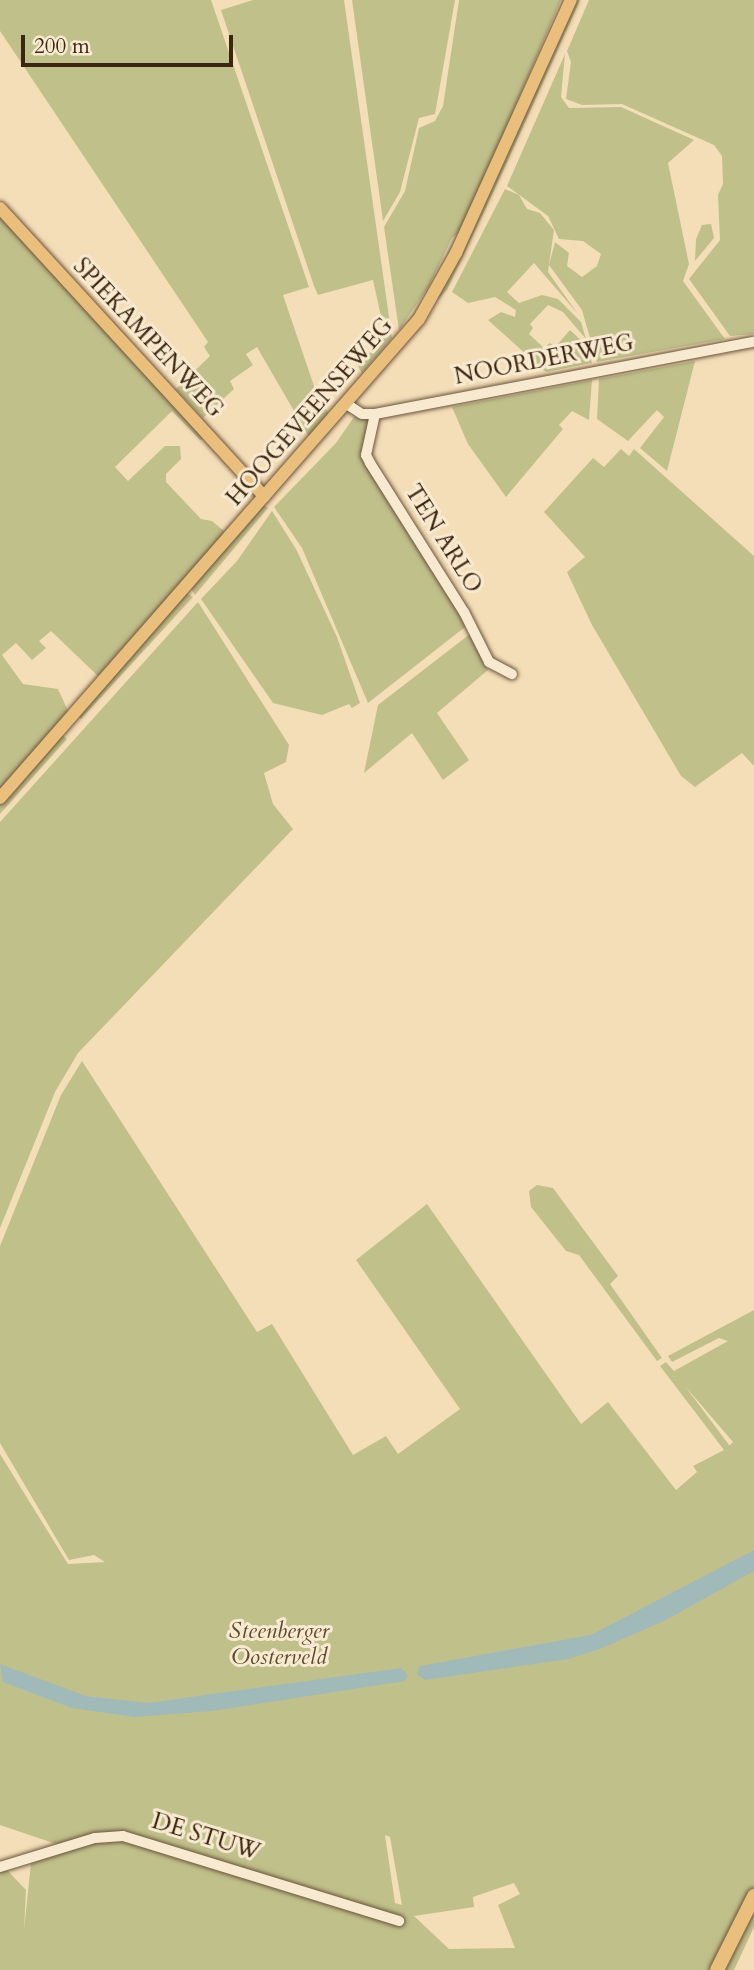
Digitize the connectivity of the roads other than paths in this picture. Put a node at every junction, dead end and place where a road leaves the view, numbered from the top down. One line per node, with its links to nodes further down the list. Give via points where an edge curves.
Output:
1 (571, 0): 4 (main road, HOOGEVEENSEWEG, via 437,291)
2 (0, 208): 6 (main road, SPIEKAMPENWEG)
3 (754, 342): 5 (street, NOORDERWEG)
4 (345, 403): 5 (street, via 362,414); 6 (main road, HOOGEVEENSEWEG)
5 (375, 414): 7 (street, TEN ARLO, via 377,424 366,454 370,463 464,612 489,662)
6 (264, 496): 8 (main road, HOOGEVEENSEWEG)
7 (512, 674)
8 (0, 798)
9 (0, 1867): 11 (street, DE STUW, via 95,1838 127,1836)
10 (754, 1896): 12 (highway)
11 (399, 1921)
12 (717, 1970)

